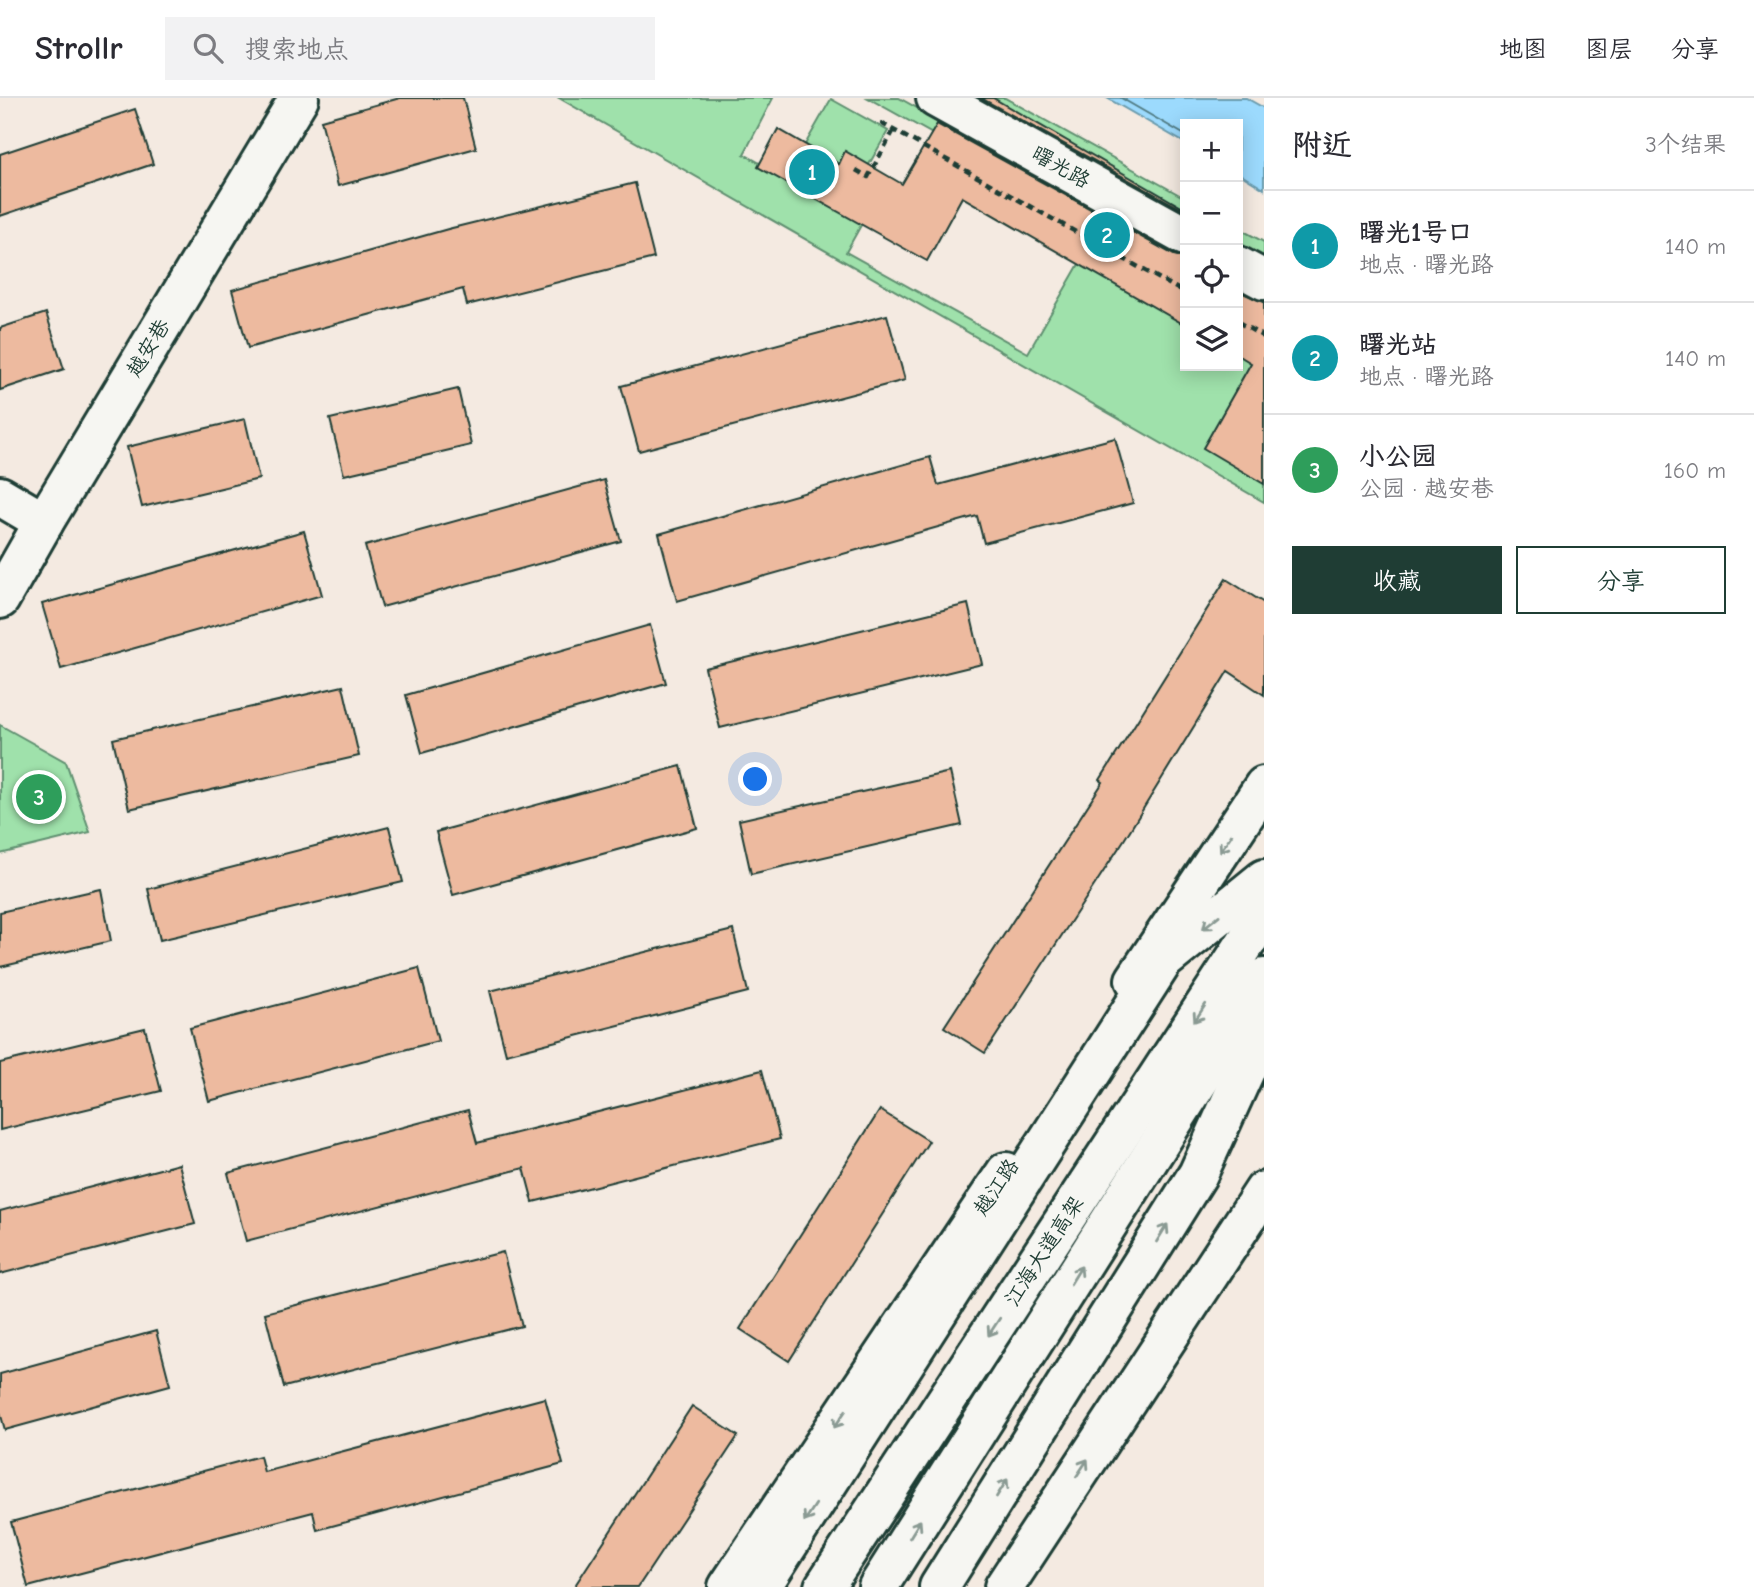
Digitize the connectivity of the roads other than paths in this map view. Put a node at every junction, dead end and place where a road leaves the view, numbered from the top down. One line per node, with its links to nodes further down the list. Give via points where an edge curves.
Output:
1 (299, 98): 7 (main road, 越安巷)
2 (936, 98): 3 (main road, 曙光路)
3 (1180, 233)
4 (1243, 268): 5 (main road)
5 (1264, 280)
6 (0, 496): 7 (main road)
7 (44, 522): 8 (main road, 越安巷)
8 (0, 599)
9 (1264, 786): 15 (main road, 越江路, one-way to 15)
10 (1264, 879): 16 (main road, one-way to 16, via 1163,961)
11 (1264, 915): 17 (main road, 江海大道高架, one-way to 17)
12 (1264, 978): 18 (main road, 江海大道高架, one-way to 12)
13 (1264, 1029): 19 (main road, one-way to 13, via 1198,1174)
14 (1264, 1191): 20 (main road, one-way to 14)
15 (728, 1587)
16 (761, 1587)
17 (824, 1587)
18 (878, 1587)
19 (939, 1587)
20 (1004, 1587)

